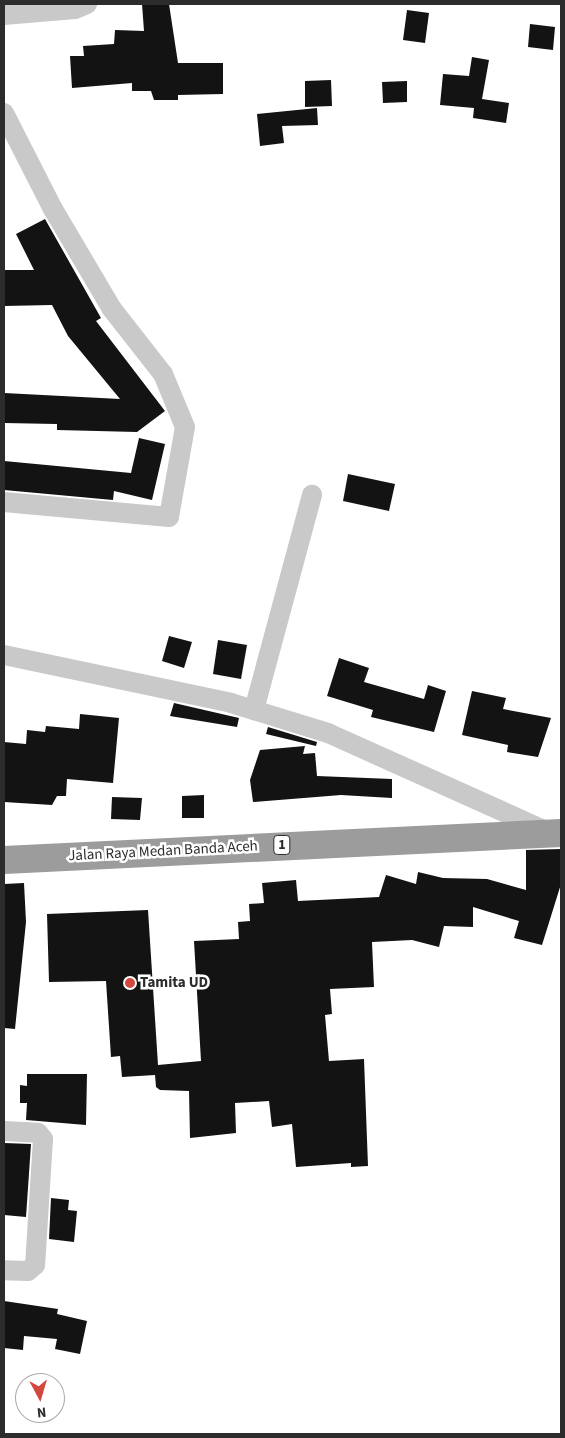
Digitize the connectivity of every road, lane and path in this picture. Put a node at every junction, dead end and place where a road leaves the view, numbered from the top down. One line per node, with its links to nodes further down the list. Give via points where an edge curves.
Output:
1 (87, 4): 2 (street, via 75,9)
2 (13, 14)
3 (4, 113): 5 (street, via 53,209 112,309 162,374 185,427 169,517)
4 (312, 495): 7 (street)
5 (4, 502)
6 (4, 655): 7 (street)
7 (254, 710): 8 (street, via 328,733)
8 (556, 833): 9 (highway, Jalan Raya Medan Banda Aceh / 1)
9 (4, 860)
10 (4, 1131): 11 (street, via 38,1133 43,1139 35,1265 28,1271)
11 (4, 1270)

